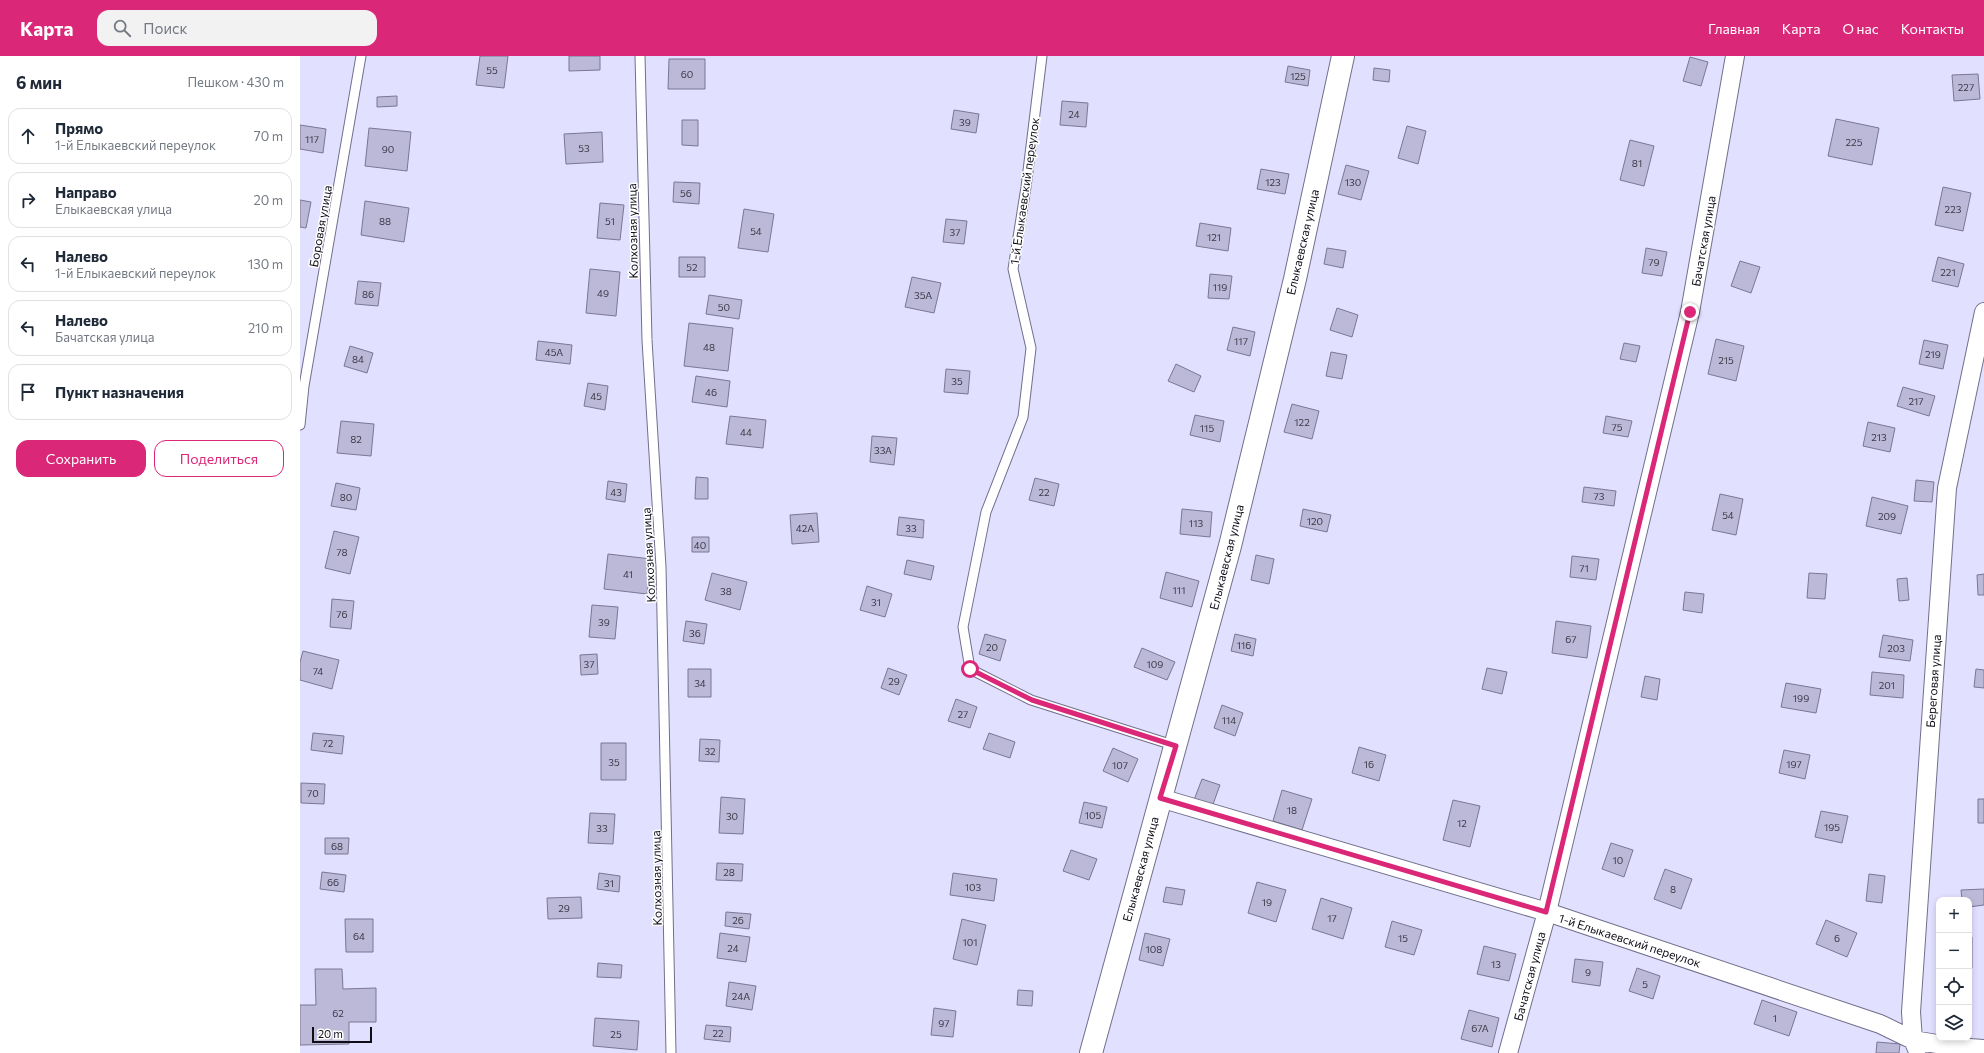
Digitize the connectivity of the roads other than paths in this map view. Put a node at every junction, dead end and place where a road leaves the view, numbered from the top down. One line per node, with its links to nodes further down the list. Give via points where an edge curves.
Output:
1 (361, 56): 7 (lane, Боровая улица, via 304,386)
2 (640, 56): 13 (lane, Колхозная улица, via 646,340 661,567)
3 (1042, 56): 8 (lane, 1-й Елыкаевский переулок, via 1013,269 1031,348 1023,417 986,512 963,627 970,669 1032,700)
4 (1343, 56): 8 (street, Елыкаевская улица, via 1295,279 1230,546)
5 (1735, 56): 10 (street, Бачатская улица, via 1690,312)
6 (1984, 312): 11 (street, Береговая улица, via 1947,488 1911,1012)
7 (300, 425)
8 (1176, 746): 9 (street, Елыкаевская улица)
9 (1160, 798): 10 (street, 1-й Елыкаевский переулок); 14 (street, Елыкаевская улица)
10 (1546, 912): 11 (street, 1-й Елыкаевский переулок, via 1880,1024); 15 (street, Бачатская улица)
11 (1916, 1046): 12 (street, 1-й Елыкаевский переулок)
12 (1984, 1049)
13 (671, 1053)
14 (1091, 1053)
15 (1508, 1053)

